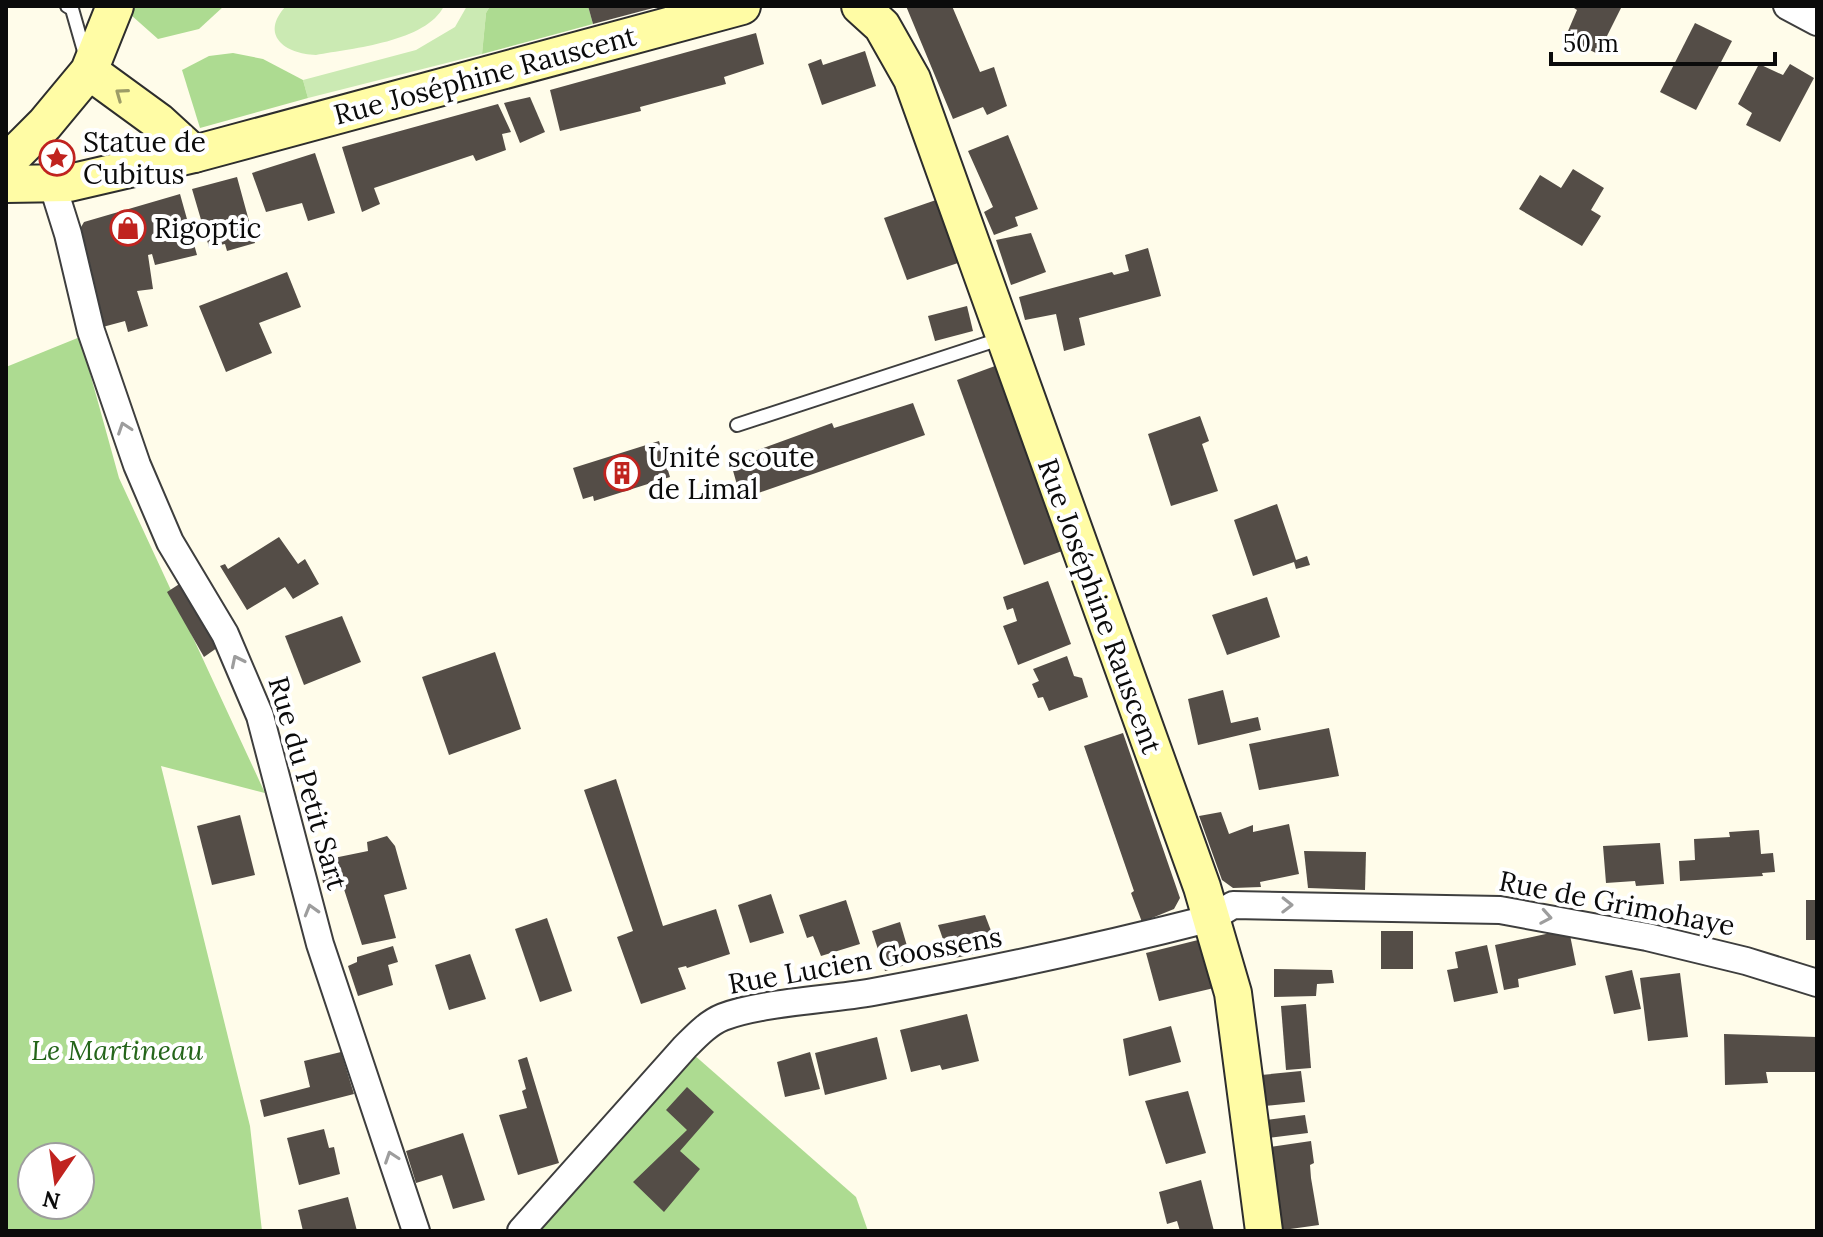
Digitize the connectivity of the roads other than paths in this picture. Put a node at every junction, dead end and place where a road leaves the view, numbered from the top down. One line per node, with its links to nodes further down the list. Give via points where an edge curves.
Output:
1 (67, 6): 7 (lane)
2 (115, 6): 7 (street)
3 (742, 6): 8 (street, Rue Joséphine Rauscent)
4 (860, 6): 12 (street, Rue Joséphine Rauscent, via 882,26 912,79)
5 (1787, 6): 6 (street)
6 (1817, 22)
7 (89, 71): 8 (street, one-way to 7, via 159,122); 9 (street)
8 (211, 149): 10 (street, Rue Joséphine Rauscent)
9 (6, 163)
10 (52, 183): 11 (street, Rue Joséphine Rauscent); 16 (street, Rue du Petit Sart, one-way to 10, via 320,944 260,716 225,634 170,542 137,465 91,331)
11 (6, 184)
12 (1003, 338): 13 (lane); 14 (street, Rue Joséphine Rauscent)
13 (737, 425)
14 (1212, 918): 15 (street, Rue de Grimohaye, one-way to 15, via 1233,905 1500,910 1647,937); 17 (street, Rue Lucien Goossens, via 1027,963 723,1017 685,1047); 18 (street, Rue Joséphine Rauscent, via 1233,993)
15 (1817, 983)
16 (416, 1231)
17 (521, 1231)
18 (1264, 1231)

